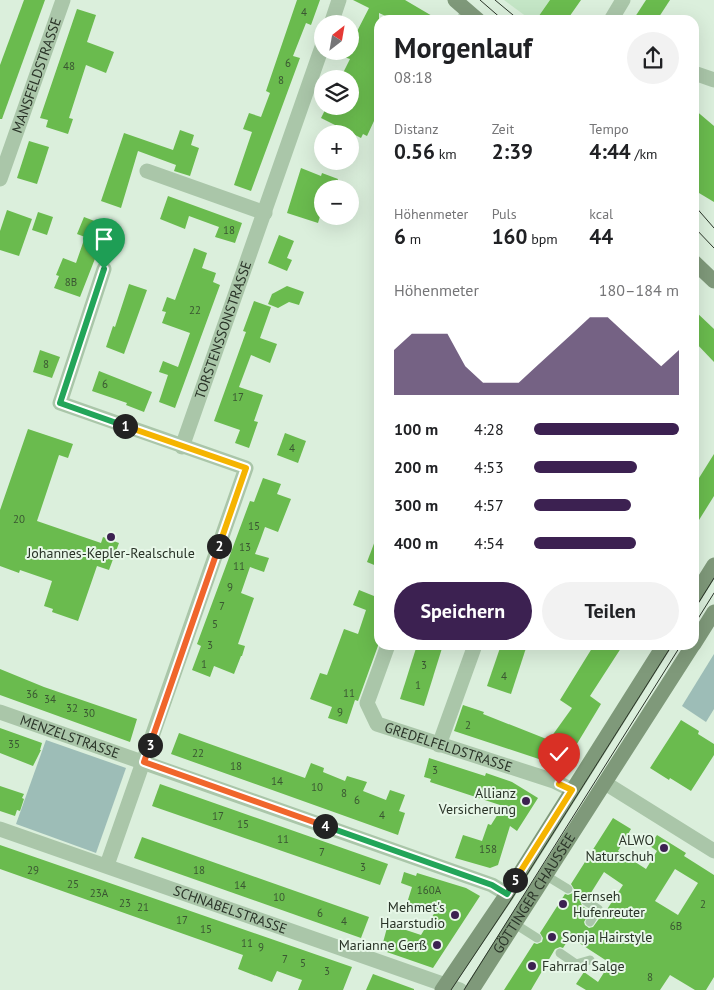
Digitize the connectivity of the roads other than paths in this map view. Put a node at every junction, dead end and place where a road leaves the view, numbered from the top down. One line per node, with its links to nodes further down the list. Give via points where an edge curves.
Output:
1 (63, 0): 10 (street, MANSFELDSTRASSE)
2 (339, 0): 4 (street)
3 (623, 0): 5 (street)
4 (334, 15)
5 (614, 15)
6 (318, 60): 11 (street, TORSTENSSONSTRASSE)
7 (699, 75): 8 (street)
8 (714, 80)
9 (147, 171): 11 (street)
10 (0, 180)
11 (265, 214): 15 (street, TORSTENSSONSTRASSE)
12 (699, 267): 14 (street)
13 (104, 269): 15 (street, via 60,403)
14 (714, 281)
15 (182, 446): 26 (street, via 246,468)
16 (714, 565): 17 (street)
17 (699, 589)
18 (714, 612): 19 (street, GÖTTINGER CHAUSSEE)
19 (699, 635)
20 (386, 650): 25 (street, GREDELFELDSTRASSE, via 367,703 376,724)
21 (473, 650): 25 (street)
22 (661, 650): 28 (street, GÖTTINGER CHAUSSEE)
23 (689, 650): 27 (street, GÖTTINGER CHAUSSEE)
24 (0, 712): 26 (street, MENZELSTRASSE)
25 (439, 745): 28 (street, GREDELFELDSTRASSE, via 554,781)
26 (144, 762): 31 (street); 34 (street, MENZELSTRASSE, via 492,885)
27 (605, 783): 30 (street); 32 (street, GÖTTINGER CHAUSSEE)
28 (572, 790): 34 (street, GÖTTINGER CHAUSSEE)
29 (0, 829): 31 (street, SCHNABELSTRASSE)
30 (714, 851)
31 (107, 865): 41 (street, SCHNABELSTRASSE)
32 (545, 875): 33 (lane); 37 (street, GÖTTINGER CHAUSSEE)
33 (568, 889)
34 (507, 894): 41 (street, GÖTTINGER CHAUSSEE)
35 (586, 901): 36 (lane, via 598,909)
36 (590, 922)
37 (515, 924): 38 (lane); 42 (street, GÖTTINGER CHAUSSEE)
38 (537, 938)
39 (560, 953): 40 (lane, via 576,964)
40 (590, 960)
41 (449, 988)
42 (472, 990)

